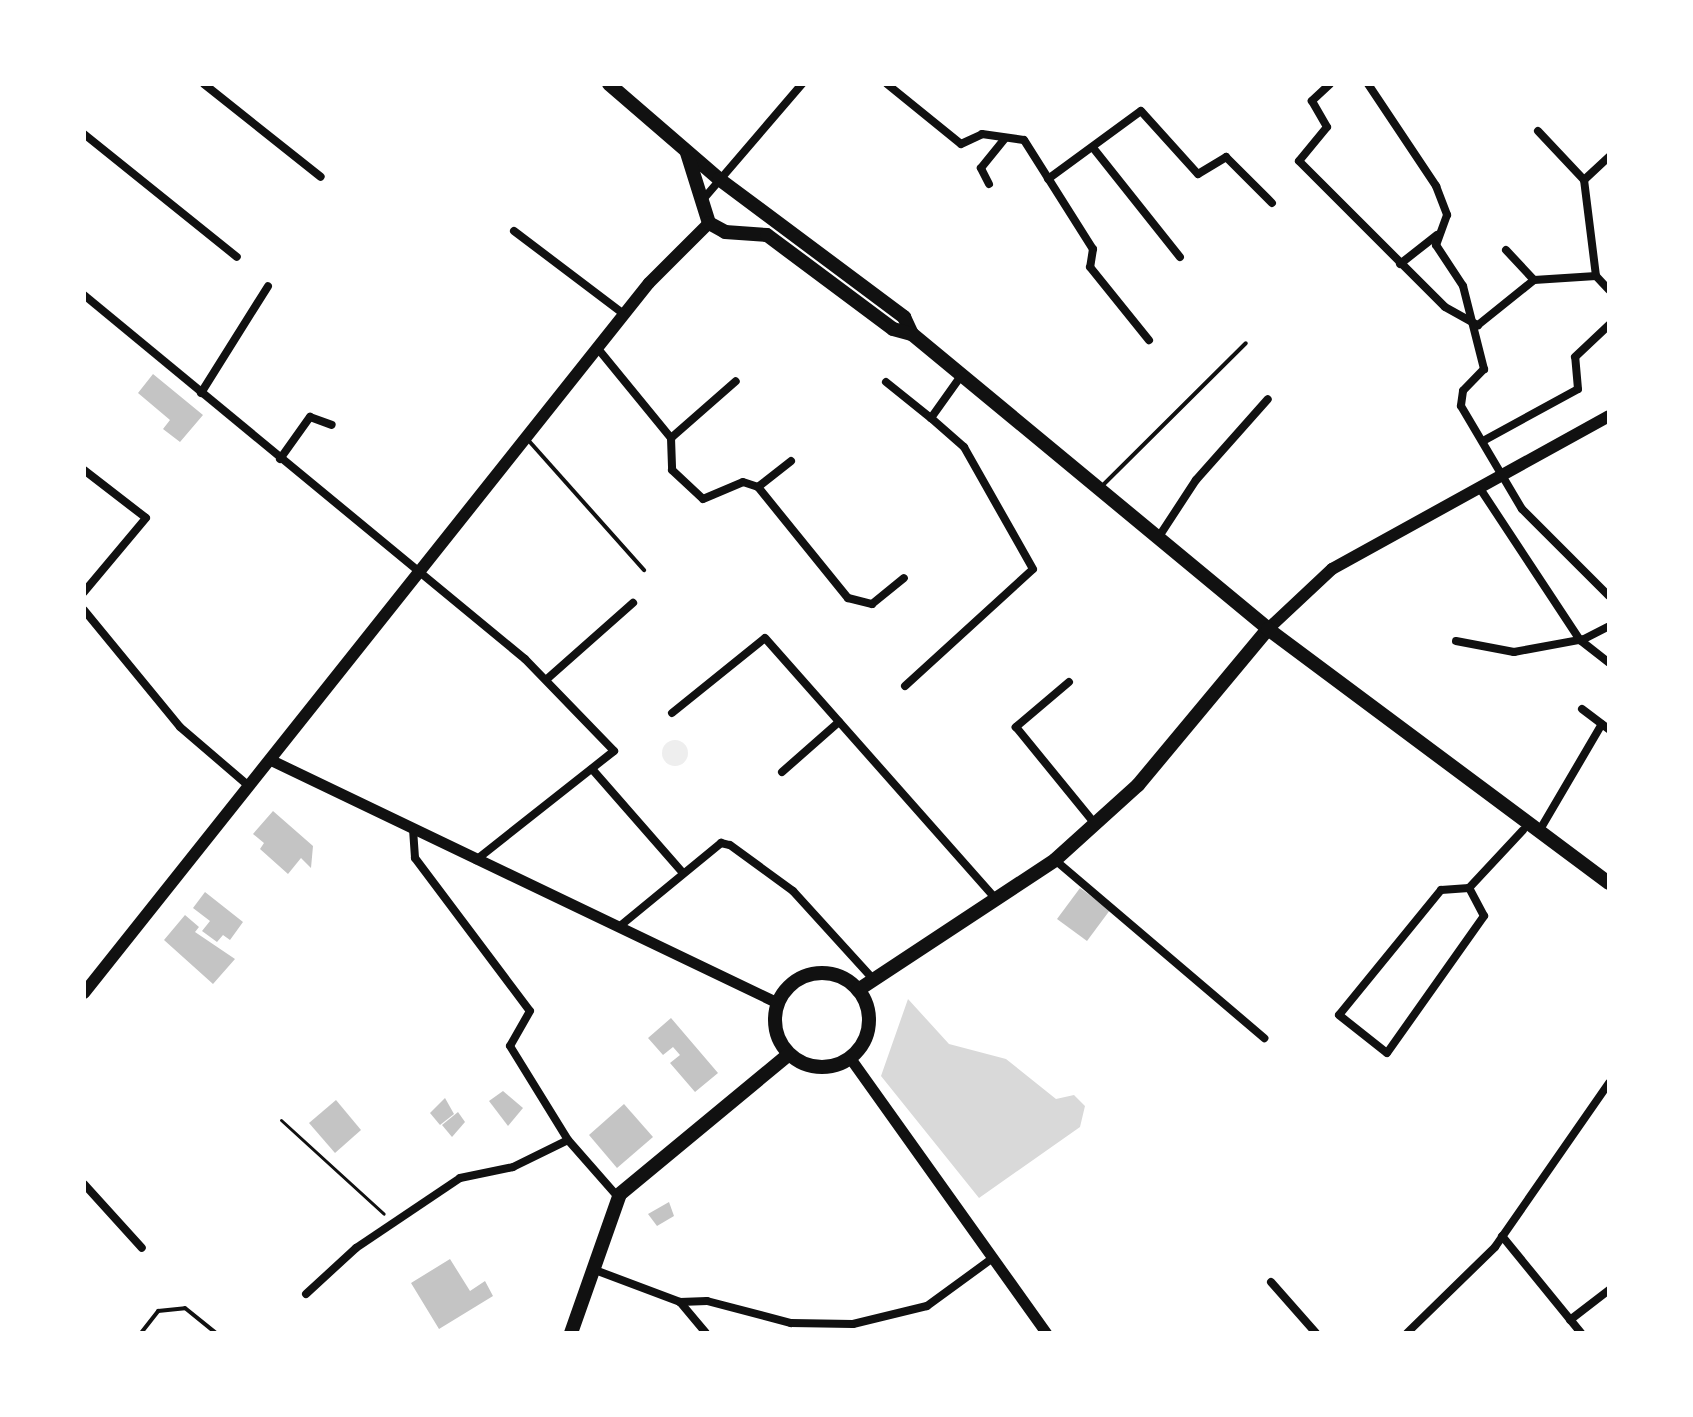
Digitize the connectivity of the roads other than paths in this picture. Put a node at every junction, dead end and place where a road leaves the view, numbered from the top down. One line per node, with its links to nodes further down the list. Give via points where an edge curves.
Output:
1 (204, 84): 13 (street)
2 (609, 84): 10 (main road)
3 (802, 84): 14 (street)
4 (887, 84): 9 (street, via 961,144 982,134)
5 (1330, 84): 26 (street, via 1312,101 1327,127 1299,161)
6 (1368, 84): 22 (street, via 1436,186 1447,215)
7 (1538, 131): 16 (street)
8 (84, 134): 24 (street)
9 (1005, 138): 15 (street, via 1024,140 1045,163); 17 (street, via 981,168)
10 (685, 149): 14 (main road); 18 (main road)
11 (1094, 149): 15 (street); 19 (street, via 1141,111 1198,174 1226,157); 25 (street)
12 (1609, 157): 16 (street)
13 (321, 177)
14 (719, 179): 18 (street); 35 (main road, via 904,317)
15 (1048, 179): 36 (street, via 1093,249 1090,267)
16 (1584, 180): 27 (street)
17 (989, 184)
18 (706, 196): 20 (main road)
19 (1272, 203)
20 (709, 223): 32 (main road); 35 (main road, via 725,232 767,235 893,329)
21 (514, 231): 32 (street)
22 (1437, 235): 26 (street); 33 (street, via 1438,252 1463,286)
23 (1506, 250): 28 (street)
24 (237, 257)
25 (1180, 257)
26 (1400, 264): 33 (street, via 1445,307)
27 (1596, 276): 28 (street); 30 (street)
28 (1534, 280): 33 (street)
29 (268, 286): 42 (street)
30 (1609, 290)
31 (84, 295): 42 (street)
32 (625, 315): 38 (main road)
33 (1478, 325): 49 (street, via 1484,369 1463,391 1461,406)
34 (1609, 325): 49 (street, via 1575,357 1578,389)
35 (912, 334): 39 (main road)
36 (1149, 340)
37 (1246, 343): 55 (lane)
38 (599, 350): 47 (street); 48 (main road)
39 (961, 376): 45 (street); 55 (main road)
40 (736, 381): 47 (street)
41 (886, 382): 45 (street)
42 (201, 393): 50 (street)
43 (1268, 399): 57 (street, via 1196,480)
44 (1609, 416): 53 (main road)
45 (931, 418): 72 (street, via 964,447 1033,569)
46 (332, 425): 50 (street, via 310,417)
47 (671, 438): 54 (street, via 672,470 696,496 743,482)
48 (528, 440): 58 (lane); 59 (main road)
49 (1483, 441): 53 (street)
50 (280, 459): 59 (street)
51 (791, 461): 54 (street)
52 (84, 470): 61 (street, via 146,518)
53 (1504, 478): 56 (main road); 62 (street, via 1522,509)
54 (758, 487): 60 (street, via 848,598 872,604)
55 (1099, 489): 57 (main road)
56 (1481, 490): 66 (main road, via 1332,569); 67 (street)
57 (1158, 538): 66 (main road)
58 (644, 570)
59 (420, 577): 70 (street); 77 (main road)
60 (904, 578)
61 (84, 592)
62 (1609, 596)
63 (633, 603): 70 (street)
64 (84, 610): 80 (street, via 180,727)
65 (1609, 626): 67 (street)
66 (1268, 629): 81 (main road, via 1138,785); 83 (main road)
67 (1580, 640): 68 (street, via 1514,652); 69 (street)
68 (1456, 641)
69 (1609, 663)
70 (547, 679): 78 (street, via 614,751)
71 (1069, 682): 81 (street, via 1016,727)
72 (905, 686)
73 (1582, 709): 76 (street)
74 (672, 713): 75 (street, via 765,638)
75 (839, 722): 79 (street); 89 (street)
76 (1606, 726): 83 (street)
77 (273, 761): 80 (main road); 82 (street)
78 (592, 769): 85 (street); 86 (street)
79 (782, 772)
80 (250, 787): 93 (main road)
81 (1095, 824): 84 (main road)
82 (413, 829): 85 (street); 99 (street, via 415,858 530,1011 510,1046)
83 (1533, 829): 87 (main road); 88 (street)
84 (1055, 860): 89 (main road); 95 (street)
85 (476, 861): 90 (street)
86 (683, 873): 90 (street); 91 (street, via 721,843 739,848 793,891)
87 (1609, 883)
88 (1469, 888): 88 (street, via 1441,890 1339,1015 1387,1053 1484,916)
89 (998, 901): 91 (main road)
90 (620, 926): 94 (street)
91 (875, 981): 92 (main road)
92 (858, 990): 94 (main road, via 821,973 796,982); 97 (main road, via 869,1020)
93 (84, 993)
94 (778, 1003): 96 (main road, via 776,1030)
95 (1264, 1038)
96 (789, 1054): 97 (main road, via 822,1067); 101 (main road)
97 (850, 1058): 104 (street)
98 (1608, 1088): 102 (street)
99 (568, 1140): 101 (street); 108 (street, via 513,1167 460,1178 394,1222)
100 (84, 1184): 103 (street)
101 (618, 1197): 105 (main road)
102 (1502, 1236): 110 (street); 117 (street)
103 (142, 1248)
104 (990, 1260): 109 (street, via 927,1306 853,1324 791,1323 707,1301); 115 (street)
105 (595, 1270): 109 (street); 113 (main road)
106 (1271, 1282): 116 (street)
107 (1609, 1290): 110 (street)
108 (306, 1294)
109 (680, 1302): 114 (street)
110 (1570, 1320): 118 (street)
111 (141, 1333): 112 (lane, via 158,1311 185,1308)
112 (216, 1333)
113 (571, 1333)
114 (706, 1333)
115 (1046, 1333)
116 (1316, 1333)
117 (1407, 1333)
118 (1581, 1333)

